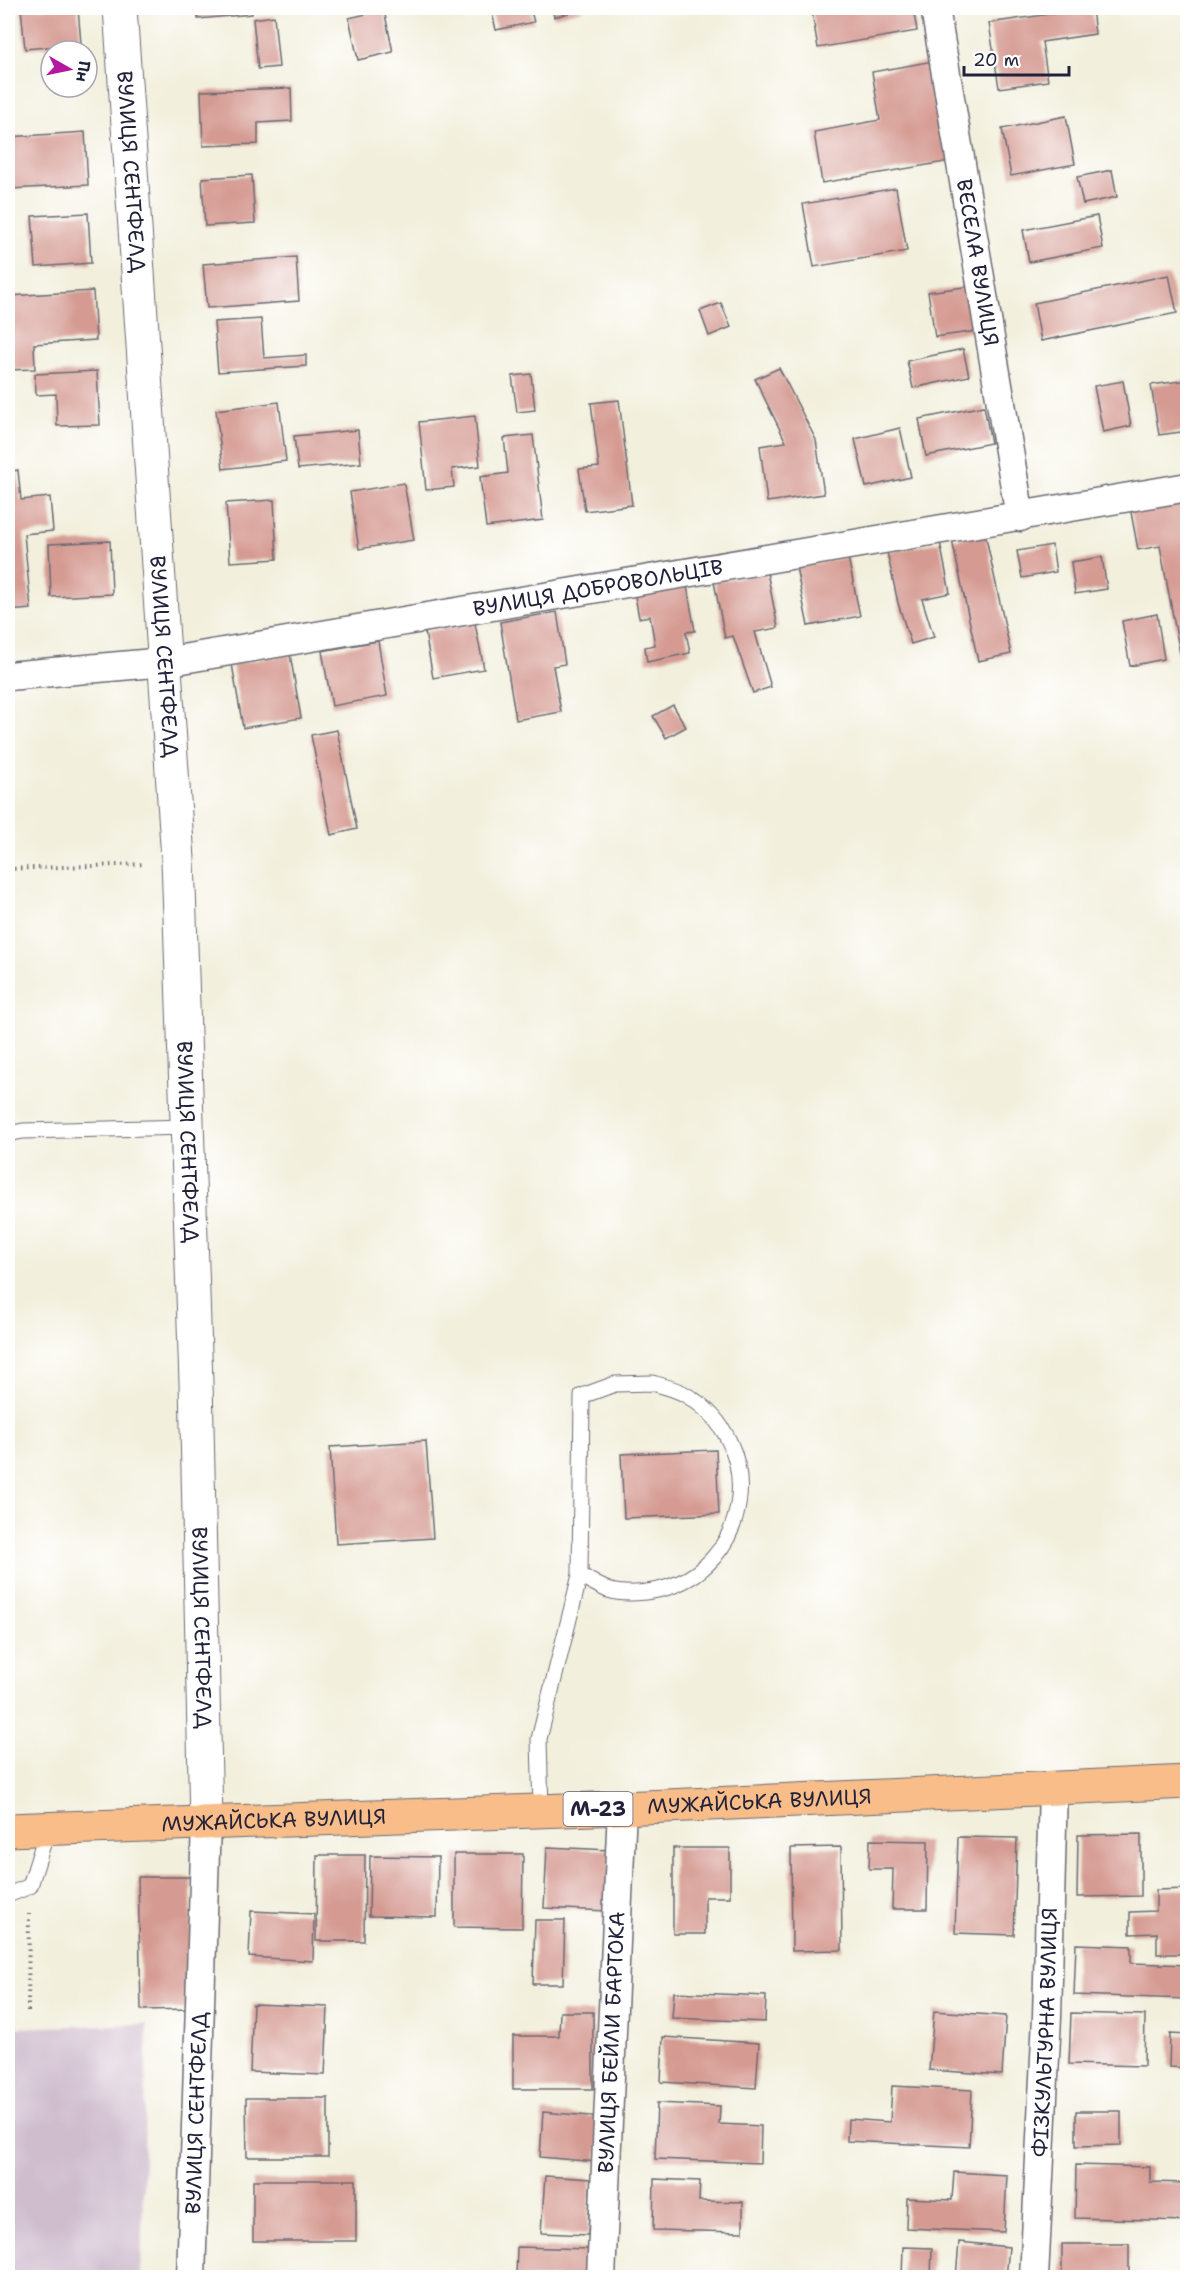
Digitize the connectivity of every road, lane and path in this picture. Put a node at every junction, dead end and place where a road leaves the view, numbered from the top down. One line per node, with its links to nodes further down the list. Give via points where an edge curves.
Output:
1 (120, 8): 5 (street, ВУЛИЦЯ СЕНТФЕЛД)
2 (935, 8): 4 (street, ВЕСЕЛА ВУЛИЦЯ)
3 (1188, 487): 4 (street, ВУЛИЦЯ ДОБРОВОЛЬЦІВ)
4 (1020, 517): 5 (street, ВУЛИЦЯ ДОБРОВОЛЬЦІВ)
5 (165, 663): 6 (street, ВУЛИЦЯ ДОБРОВОЛЬЦІВ); 9 (street, ВУЛИЦЯ СЕНТФЕЛД)
6 (8, 676)
7 (142, 864): 8 (path)
8 (8, 869)
9 (189, 1127): 10 (lane); 16 (street, ВУЛИЦЯ СЕНТФЕЛД)
10 (8, 1134)
11 (580, 1575): 11 (lane, via 609,1590 642,1594 674,1586 703,1570 724,1545 737,1514 741,1482 733,1447 714,1416 686,1394 643,1383 615,1384 582,1396); 15 (lane, via 539,1738)
12 (1188, 1782): 13 (highway, МУЖАЙСЬКА ВУЛИЦЯ / М-23)
13 (1053, 1787): 14 (highway, МУЖАЙСЬКА ВУЛИЦЯ / М-23); 24 (street, ФІЗКУЛЬТУРНА ВУЛИЦЯ)
14 (622, 1808): 15 (highway, МУЖАЙСЬКА ВУЛИЦЯ / М-23); 23 (street, ВУЛИЦЯ БЕЙЛИ БАРТОКА)
15 (541, 1811): 16 (highway, МУЖАЙСЬКА ВУЛИЦЯ / М-23)
16 (206, 1822): 17 (highway, МУЖАЙСЬКА ВУЛИЦЯ / М-23); 22 (street, ВУЛИЦЯ СЕНТФЕЛД)
17 (48, 1828): 18 (highway, МУЖАЙСЬКА ВУЛИЦЯ / М-23); 19 (lane)
18 (8, 1830)
19 (30, 1886): 20 (lane); 21 (path)
20 (8, 1895)
21 (28, 2011)
22 (191, 2277)
23 (601, 2277)
24 (1034, 2277)

